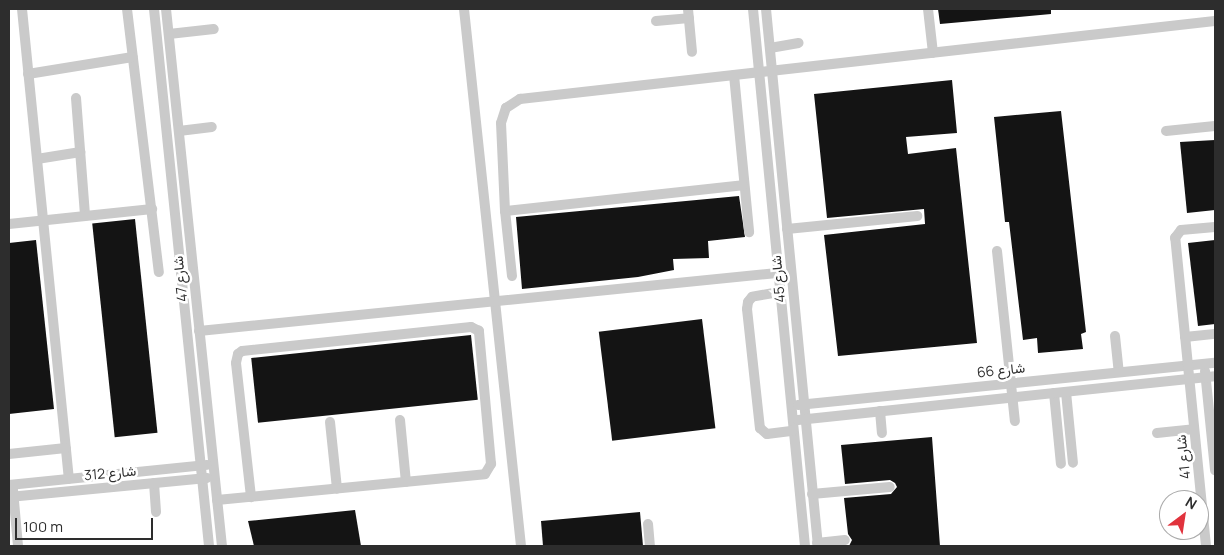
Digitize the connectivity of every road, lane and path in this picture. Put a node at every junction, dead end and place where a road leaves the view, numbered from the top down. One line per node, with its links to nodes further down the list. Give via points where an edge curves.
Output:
1 (22, 9): 21 (street)
2 (127, 9): 18 (street)
3 (154, 9): 75 (street, شارع 47)
4 (166, 9): 13 (street, شارع 47)
5 (464, 9): 45 (street)
6 (753, 9): 20 (street, شارع 45)
7 (766, 9): 15 (street, شارع 45)
8 (928, 9): 17 (street)
9 (689, 13): 10 (street); 16 (street)
10 (656, 21)
11 (1215, 22): 17 (street)
12 (214, 28): 13 (street)
13 (169, 34): 26 (street, شارع 47)
14 (799, 43): 15 (street)
15 (770, 48): 19 (street, شارع 45)
16 (692, 52)
17 (933, 53): 19 (street)
18 (133, 58): 21 (street); 31 (street)
19 (773, 70): 20 (street); 38 (street, شارع 45)
20 (760, 72): 22 (street); 42 (street, شارع 45)
21 (28, 74): 29 (street)
22 (734, 75): 30 (street); 32 (street, via 512,102 502,115 501,123)
23 (76, 98): 28 (street)
24 (1215, 126): 27 (street)
25 (212, 127): 26 (street)
26 (179, 131): 46 (street, شارع 47)
27 (1166, 131)
28 (80, 152): 29 (street); 33 (street)
29 (37, 158): 35 (street)
30 (743, 185): 32 (street); 39 (street)
31 (152, 209): 33 (street); 41 (street)
32 (505, 211): 43 (street)
33 (85, 216): 35 (street)
34 (917, 216): 38 (street)
35 (43, 220): 36 (street); 70 (street)
36 (9, 224)
37 (1215, 227): 49 (street, شارع 41, via 1181,230 1175,238)
38 (787, 228): 59 (street, شارع 45)
39 (749, 232)
40 (997, 250): 55 (street)
41 (159, 272)
42 (777, 273): 44 (street, شارع 45); 45 (street)
43 (512, 276)
44 (779, 292): 60 (street, شارع 45); 66 (street, شارع 66, via 752,297 747,309 760,428 767,434)
45 (493, 300): 46 (street); 99 (street)
46 (199, 331): 73 (street, شارع 47)
47 (1215, 334): 49 (street)
48 (1116, 336): 52 (street)
49 (1185, 337): 51 (street, شارع 41)
50 (1210, 363): 51 (street, شارع 66); 53 (street)
51 (1188, 366): 52 (street, شارع 66); 54 (street, شارع 41)
52 (1119, 372): 55 (street, شارع 66)
53 (1211, 376): 54 (street, شارع 66); 76 (street)
54 (1189, 378): 56 (street, شارع 66); 67 (street, شارع 41)
55 (1011, 383): 58 (street); 59 (street, شارع 66)
56 (1066, 392): 57 (street, شارع 66); 72 (street)
57 (1054, 393): 58 (street, شارع 66); 74 (street)
58 (1013, 397): 61 (street, شارع 66); 64 (street)
59 (803, 404): 60 (street, شارع 66); 63 (street, شارع 45)
60 (790, 405): 66 (street, شارع 45)
61 (880, 411): 63 (street, شارع 66); 68 (street)
62 (400, 420): 81 (street)
63 (805, 420): 66 (street, شارع 66); 88 (street, شارع 45)
64 (1014, 420)
65 (330, 422): 85 (street)
66 (792, 426): 101 (street, شارع 45)
67 (1194, 429): 69 (street); 86 (street, شارع 41)
68 (882, 433)
69 (1157, 433)
70 (66, 448): 71 (street); 79 (street)
71 (9, 454)
72 (1072, 463)
73 (213, 464): 75 (street, شارع 312); 77 (street, شارع 47)
74 (1061, 464)
75 (201, 465): 78 (street, شارع 47); 79 (street, شارع 312)
76 (1215, 470)
77 (215, 477): 78 (street, شارع 312); 91 (street, شارع 47)
78 (202, 478): 82 (street, شارع 312); 97 (street, شارع 47)
79 (69, 479): 80 (street, شارع 312)
80 (43, 482): 83 (street, شارع 312); 87 (street)
81 (406, 482): 85 (street); 90 (street, via 485,474 490,469 481,334 475,328 242,351 238,354 236,363)
82 (154, 483): 87 (street, شارع 312); 92 (street)
83 (10, 485): 89 (street)
84 (890, 487): 88 (street)
85 (337, 489): 90 (street)
86 (1199, 490)
87 (44, 493): 89 (street, شارع 312)
88 (812, 494): 95 (street, شارع 45)
89 (11, 497): 96 (street)
90 (251, 497): 91 (street)
91 (217, 500): 98 (street, شارع 47)
92 (156, 512)
93 (648, 524): 100 (street)
94 (845, 540): 95 (street)
95 (818, 545)
96 (18, 546)
97 (209, 546)
98 (222, 546)
99 (521, 546)
100 (650, 546)
101 (805, 546)

